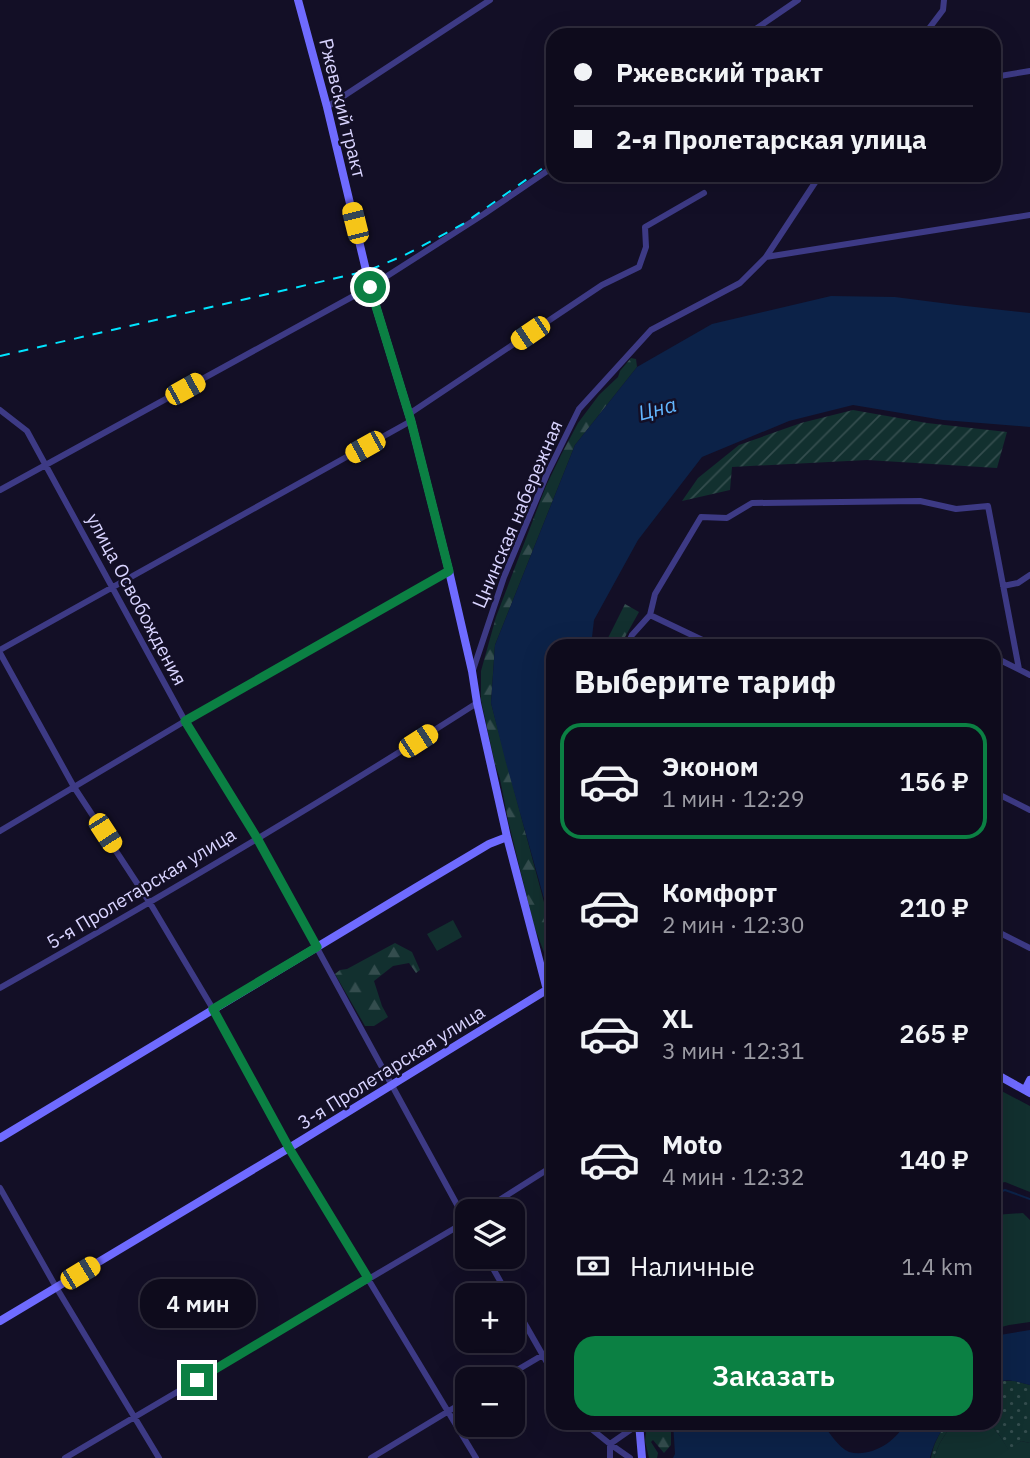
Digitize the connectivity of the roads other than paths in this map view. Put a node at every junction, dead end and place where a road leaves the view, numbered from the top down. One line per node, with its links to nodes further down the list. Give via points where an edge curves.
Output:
1 (298, 0): 9 (street, Ржевский тракт)
2 (490, 0): 9 (street)
3 (798, 0): 5 (street)
4 (944, 0): 6 (street, via 943,10)
5 (757, 28)
6 (929, 28)
7 (1030, 71): 8 (street)
8 (1001, 77)
9 (327, 107): 15 (street, Ржевский тракт)
10 (546, 172): 15 (street)
11 (815, 182): 14 (street, Цнинская набережная)
12 (704, 194): 17 (street, via 645,228 646,247 639,267 602,285)
13 (1030, 215): 14 (street)
14 (766, 257): 30 (street, Цнинская набережная, via 740,283 651,330 579,409 504,577)
15 (370, 287): 17 (street, Ржевский тракт); 18 (street)
16 (0, 410): 18 (street, улица Освобождения, via 27,431)
17 (410, 417): 20 (street, Ржевский тракт); 23 (street)
18 (46, 465): 19 (street); 23 (street, улица Освобождения)
19 (0, 491)
20 (449, 571): 30 (street, Ржевский тракт); 33 (street)
21 (1030, 575): 22 (street)
22 (1003, 586): 24 (street, via 988,506 957,509 920,501 752,503 727,518 701,517 656,594); 29 (street)
23 (113, 588): 27 (street); 33 (street, улица Освобождения)
24 (650, 615): 25 (street); 26 (street)
25 (630, 639)
26 (700, 639)
27 (0, 651): 34 (street)
28 (1001, 660): 29 (street)
29 (1019, 669): 31 (street)
30 (472, 671): 32 (street, Цнинская набережная)
31 (1030, 675)
32 (477, 703): 38 (street, Цнинская набережная); 39 (street, 5-я Пролетарская улица)
33 (185, 721): 34 (street); 39 (street, улица Освобождения)
34 (74, 786): 37 (street); 40 (street)
35 (1001, 796): 36 (street)
36 (1030, 810)
37 (0, 831)
38 (507, 837): 42 (street); 44 (street, Цнинская набережная)
39 (257, 838): 40 (street, 5-я Пролетарская улица); 42 (street, улица Освобождения)
40 (150, 902): 45 (street, 5-я Пролетарская улица); 47 (street)
41 (1001, 934): 43 (street)
42 (317, 947): 47 (street); 50 (street, улица Освобождения)
43 (1030, 948)
44 (546, 974)
45 (0, 988)
46 (546, 990): 50 (street, 3-я Пролетарская улица)
47 (213, 1009): 52 (street); 53 (street)
48 (1001, 1077): 51 (street)
49 (1030, 1080): 51 (street)
50 (392, 1084): 53 (street, 3-я Пролетарская улица); 57 (street, улица Освобождения)
51 (1028, 1091)
52 (0, 1138)
53 (289, 1148): 59 (street); 60 (street, 3-я Пролетарская улица)
54 (546, 1170): 56 (street)
55 (0, 1188): 60 (street)
56 (501, 1199)
57 (455, 1200)
58 (455, 1229): 59 (street)
59 (368, 1278): 68 (street); 69 (street)
60 (56, 1287): 61 (street, 3-я Пролетарская улица); 69 (street)
61 (0, 1321)
62 (525, 1324): 64 (street)
63 (546, 1354): 64 (street)
64 (543, 1356): 65 (street); 66 (street)
65 (546, 1361)
66 (523, 1367)
67 (455, 1407): 68 (street)
68 (447, 1411): 76 (street); 77 (street)
69 (135, 1418): 74 (street); 75 (street)
70 (593, 1430): 73 (street)
71 (631, 1430): 73 (street)
72 (639, 1430): 80 (street)
73 (610, 1444): 78 (street); 79 (street)
74 (65, 1458)
75 (159, 1458)
76 (371, 1458)
77 (476, 1458)
78 (610, 1458)
79 (630, 1458)
80 (642, 1458)

